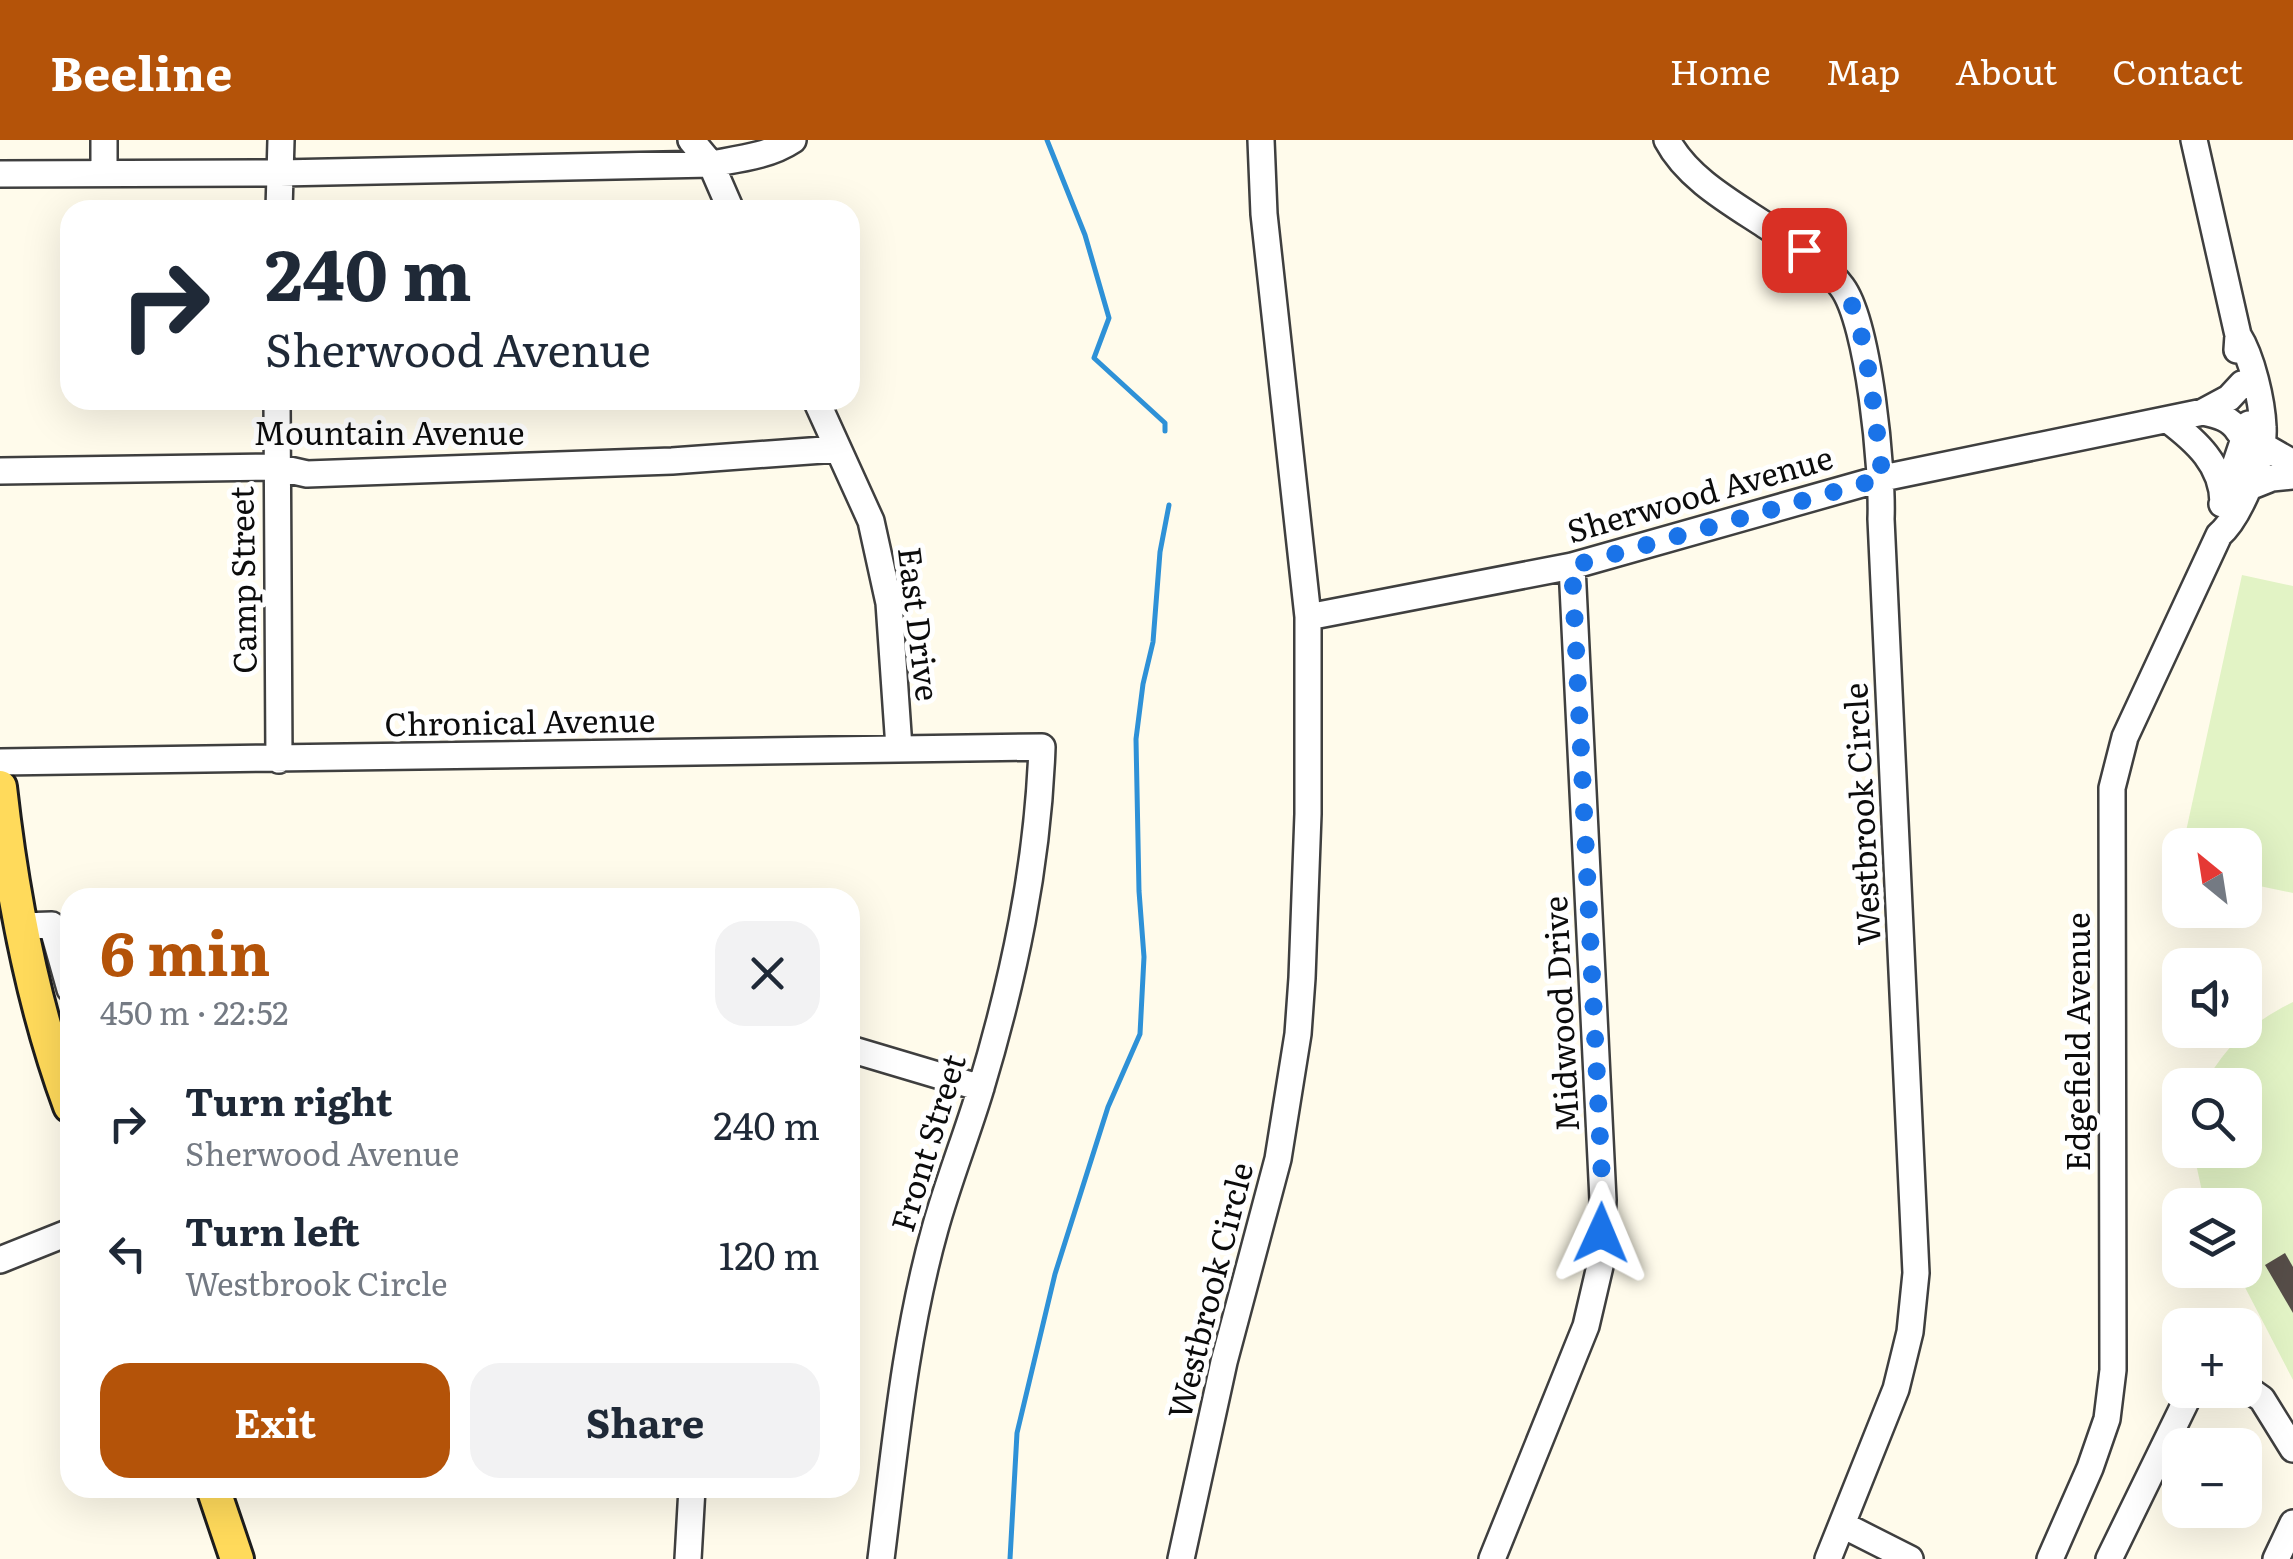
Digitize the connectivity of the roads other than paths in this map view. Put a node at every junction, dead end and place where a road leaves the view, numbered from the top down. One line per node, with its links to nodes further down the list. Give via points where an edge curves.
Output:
1 (104, 140): 11 (street)
2 (281, 140): 9 (street)
3 (691, 140): 8 (street)
4 (793, 140): 8 (street)
5 (1261, 140): 30 (street, Westbrook Circle)
6 (1667, 140): 25 (street, Westbrook Circle, via 1709,188 1826,267 1846,291 1863,348)
7 (2194, 140): 14 (street, Edgefield Avenue)
8 (711, 164): 9 (street); 13 (street)
9 (280, 173): 11 (street); 12 (street)
10 (0, 174): 11 (street)
11 (104, 174)
12 (280, 200)
13 (727, 200)
14 (2238, 335): 15 (street, Edgefield Avenue); 19 (street, Edgefield Avenue, via 2248,350 2264,428)
15 (2242, 384): 18 (street, Sherwood Avenue); 19 (street, Edgefield Avenue)
16 (277, 410): 22 (street, Camp Street)
17 (820, 410): 20 (street, East Drive)
18 (2188, 416): 19 (street, via 2219,432); 25 (street, Sherwood Avenue); 27 (street, Edgefield Avenue, via 2220,482)
19 (2249, 437): 21 (street); 26 (street, Edgefield Avenue); 27 (street, Edgefield Avenue)
20 (837, 449): 22 (street, Mountain Avenue, via 672,462 306,474); 32 (street, East Drive, via 871,521 889,603)
21 (2293, 463)
22 (276, 467): 23 (street, Mountain Avenue); 33 (street, Camp Street)
23 (0, 471)
24 (2293, 476): 26 (street)
25 (1883, 478): 29 (street, Sherwood Avenue); 50 (street, Westbrook Circle, via 1916,1273 1896,1388)
26 (2247, 488): 28 (street, Edgefield Avenue, via 2231,525)
27 (2223, 503): 28 (street, Edgefield Avenue)
28 (2219, 535): 58 (street, Edgefield Avenue, via 2125,737 2112,788 2113,1370 2107,1419)
29 (1572, 566): 30 (street, Sherwood Avenue); 55 (street, Midwood Drive, via 1602,1180 1600,1266 1586,1326)
30 (1308, 617): 54 (street, Westbrook Circle, via 1298,1034 1278,1160)
31 (1042, 747): 32 (street, Chronical Avenue); 41 (street, Front Street, via 1025,920)
32 (899, 748): 33 (street, Chronical Avenue)
33 (279, 760): 34 (street, Chronical Avenue)
34 (0, 762)
35 (0, 786): 36 (main road)
36 (21, 926): 37 (street, via 52,925); 38 (main road)
37 (60, 954)
38 (55, 1010): 39 (main road)
39 (60, 1043)
40 (860, 1053): 41 (street)
41 (981, 1088): 53 (street, Front Street, via 912,1326)
42 (60, 1236): 43 (street)
43 (0, 1260)
44 (2262, 1399): 46 (street)
45 (2183, 1408): 59 (street)
46 (2293, 1449)
47 (216, 1498): 51 (main road)
48 (691, 1498): 52 (street)
49 (2293, 1523): 60 (street)
50 (1843, 1525): 56 (street, Westbrook Circle); 57 (street)
51 (237, 1559)
52 (688, 1559)
53 (882, 1559)
54 (1181, 1559)
55 (1492, 1559)
56 (1828, 1559)
57 (1910, 1559)
58 (2050, 1559)
59 (2109, 1559)
60 (2276, 1559)

